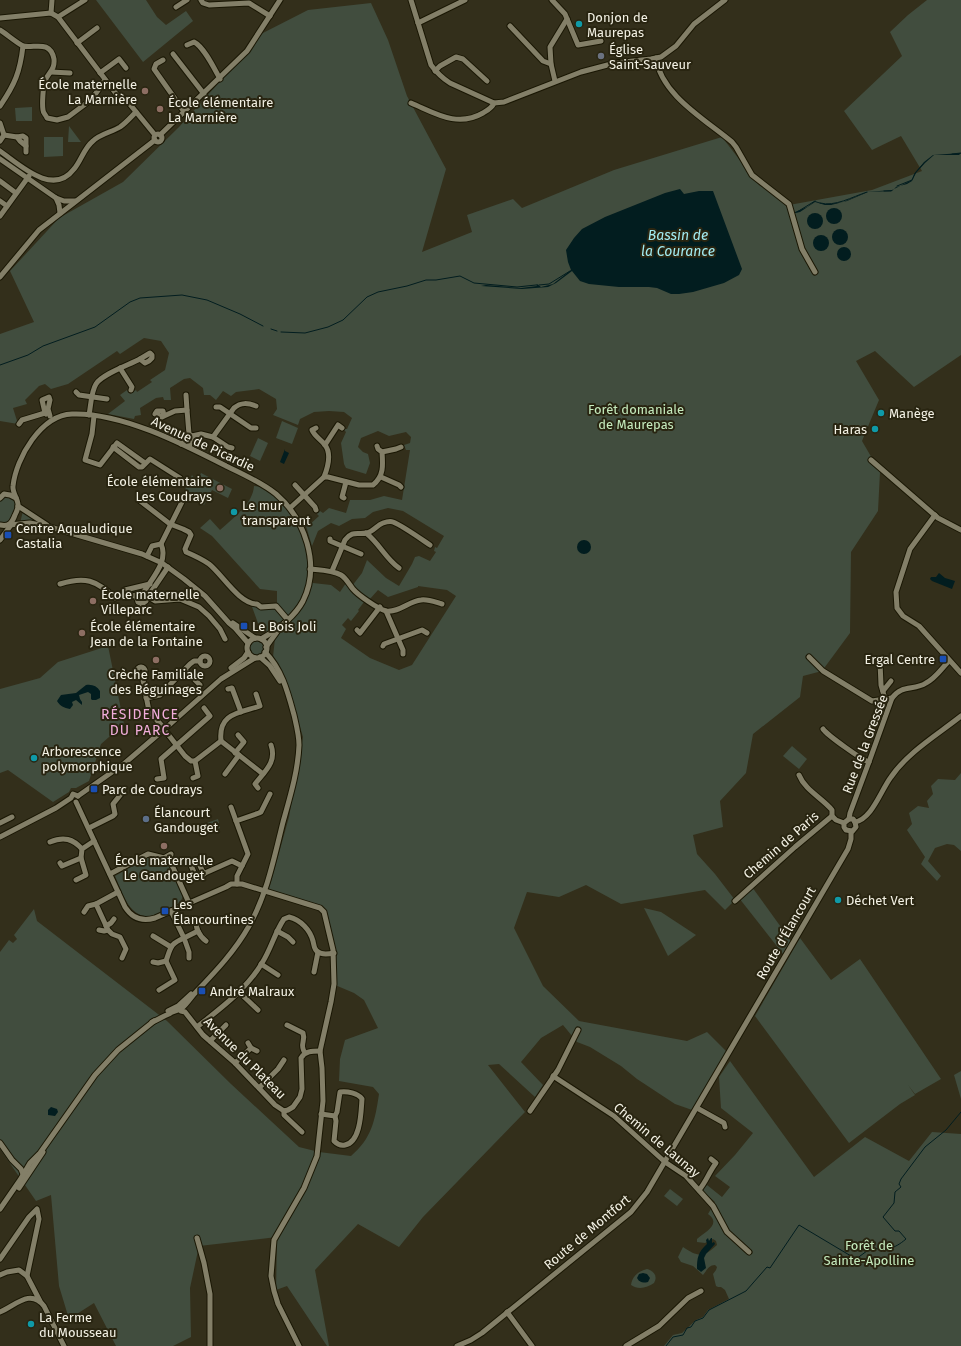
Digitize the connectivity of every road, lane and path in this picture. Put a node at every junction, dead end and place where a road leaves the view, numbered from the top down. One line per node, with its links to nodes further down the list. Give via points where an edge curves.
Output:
1 (52, 0): 12 (street)
2 (85, 0): 13 (street)
3 (187, 0): 11 (street)
4 (201, 0): 10 (street, via 209,5)
5 (280, 0): 14 (street)
6 (412, 0): 17 (street)
7 (465, 0): 17 (street)
8 (552, 0): 16 (street)
9 (725, 0): 26 (street, via 694,24 673,49)
10 (250, 2): 14 (street)
11 (176, 6)
12 (51, 13): 13 (street); 15 (street)
13 (58, 16): 22 (street)
14 (270, 16): 34 (street, via 247,51)
15 (0, 18)
16 (567, 19): 21 (street, via 578,44); 28 (street, via 550,47)
17 (418, 23): 30 (street)
18 (510, 26): 28 (street, via 544,61)
19 (97, 28): 22 (street)
20 (0, 30): 24 (street)
21 (601, 41)
22 (77, 43): 33 (street)
23 (187, 45): 34 (street, via 194,42 198,44)
24 (23, 46): 31 (street, via 41,45 50,52 54,61); 41 (street, via 15,81)
25 (173, 54): 38 (street)
26 (656, 58): 37 (street, via 612,63); 61 (street, via 658,71 678,98 732,142 752,175 789,204 802,250)
27 (163, 60): 43 (street, via 156,64 154,69)
28 (551, 64): 37 (street)
29 (126, 68): 33 (street, via 119,59)
30 (435, 71): 36 (street, via 456,57 463,59); 40 (street, via 450,83)
31 (51, 72): 32 (street); 35 (street, via 45,81 43,111 47,118 57,120 68,117 92,98)
32 (70, 73)
33 (100, 73): 35 (street)
34 (220, 79): 38 (street)
35 (105, 80): 42 (street)
36 (487, 81)
37 (555, 81): 40 (street, via 514,99)
38 (204, 94): 43 (street)
39 (411, 103): 40 (street, via 457,120 478,115)
40 (494, 103)
41 (0, 106)
42 (136, 112): 46 (street); 51 (street, via 120,127 92,141 75,169 65,177 52,180 38,178)
43 (185, 113): 46 (street)
44 (0, 123): 45 (street)
45 (4, 135): 47 (street); 48 (street, via 17,137)
46 (157, 137): 57 (street)
47 (0, 141)
48 (26, 149)
49 (0, 151): 51 (street)
50 (0, 159): 52 (street)
51 (31, 173): 52 (street)
52 (27, 178): 54 (street); 55 (street)
53 (0, 181): 54 (street)
54 (16, 193): 58 (street)
55 (56, 198): 57 (street); 59 (street)
56 (0, 201): 58 (street)
57 (69, 203): 59 (street)
58 (7, 206): 60 (street)
59 (60, 213): 62 (street, via 39,230)
60 (0, 216)
61 (815, 272)
62 (0, 278)
63 (140, 359): 64 (street)
64 (120, 368): 65 (street, via 132,387); 68 (street, via 96,383)
65 (131, 390)
66 (76, 392): 68 (street)
67 (186, 395): 72 (street)
68 (92, 397): 69 (street); 75 (street)
69 (107, 399)
70 (256, 406): 74 (street, via 238,405)
71 (216, 407): 74 (street)
72 (187, 410): 76 (street); 82 (street)
73 (44, 413): 77 (street); 77 (street, via 42,400 49,397 48,408); 78 (street, via 22,420)
74 (230, 413): 79 (street, via 251,428); 83 (street)
75 (92, 415): 77 (street, Avenue de Picardie, via 71,414); 84 (street, Avenue de Picardie, via 121,421); 94 (street, via 92,434 85,460 100,465 114,447 139,467 150,459)
76 (164, 416)
77 (51, 418): 98 (street, Avenue de Picardie, via 25,450)
78 (19, 424)
79 (256, 428)
80 (316, 428): 85 (street, via 312,430 314,434)
81 (342, 428): 85 (street, via 338,425)
82 (191, 435): 83 (street); 84 (street); 87 (street)
83 (213, 437): 89 (street)
84 (181, 444): 87 (street, Avenue de Picardie)
85 (325, 445): 92 (street, via 329,461)
86 (377, 446): 90 (street)
87 (189, 447): 106 (street, Avenue de Picardie, via 262,485)
88 (401, 447): 90 (street)
89 (232, 448)
90 (382, 452): 93 (street)
91 (870, 460): 108 (street)
92 (324, 477): 95 (street); 99 (street)
93 (381, 477): 95 (street, via 373,485); 97 (street)
94 (180, 478)
95 (346, 482): 102 (street, via 342,497)
96 (295, 485): 99 (street)
97 (401, 487)
98 (12, 488): 100 (street); 101 (street)
99 (304, 495): 106 (street); 107 (street)
100 (2, 496): 101 (street, via 10,495)
101 (16, 498): 105 (street)
102 (344, 498)
103 (139, 500): 110 (street)
104 (183, 500): 110 (street)
105 (18, 506): 109 (street); 112 (street)
106 (290, 508): 127 (street, Avenue de Picardie, via 304,534)
107 (316, 510)
108 (935, 515): 114 (street); 154 (street, via 910,549 896,592 897,608 903,616 919,626)
109 (10, 524): 111 (street); 112 (street, via 30,523); 118 (street)
110 (170, 524): 119 (street); 139 (street, via 189,532 191,535 185,548 186,552 209,564 239,596 261,607 276,606)
111 (0, 525)
112 (50, 527): 123 (street)
113 (375, 530): 115 (street); 116 (street); 120 (street, via 379,525 393,522)
114 (961, 530)
115 (366, 533): 116 (street); 121 (street, via 351,535)
116 (373, 538): 126 (street)
117 (330, 539): 121 (street)
118 (0, 540)
119 (161, 544): 123 (street, via 152,546); 124 (street, via 164,557)
120 (430, 545)
121 (343, 546): 122 (street); 128 (street)
122 (361, 554)
123 (147, 556): 124 (street)
124 (162, 563): 125 (street); 130 (street)
125 (168, 567): 131 (street); 138 (street, via 194,587)
126 (400, 568)
127 (310, 569): 128 (street); 139 (street, Avenue de Picardie, via 302,602)
128 (332, 571): 136 (street, via 344,577 362,598)
129 (60, 584): 132 (street, via 72,580 87,580 99,585 115,598)
130 (149, 584): 131 (street, via 153,584); 132 (street, via 125,590); 134 (street, via 144,592)
131 (154, 588): 134 (street)
132 (123, 594): 133 (street, via 126,597)
133 (136, 595): 134 (street); 134 (street, via 138,602 142,604 146,601)
134 (146, 595): 144 (street, via 155,601 180,599 199,607 220,628)
135 (442, 604): 137 (street, via 421,600 400,609)
136 (380, 608): 137 (street); 141 (street, via 360,632)
137 (386, 611): 143 (street)
138 (225, 618): 145 (street); 146 (street)
139 (288, 620): 140 (street, Avenue de Picardie)
140 (283, 624): 145 (street, Avenue de Picardie); 148 (street, Avenue de Picardie)
141 (357, 630)
142 (427, 633): 143 (street, via 422,630)
143 (398, 638): 147 (street); 150 (street)
144 (225, 639)
145 (258, 639): 146 (street); 148 (street, via 264,642)
146 (248, 643): 149 (street)
147 (383, 646)
148 (266, 650): 151 (street); 166 (street, via 287,689)
149 (248, 652): 151 (street, via 250,656); 159 (street)
150 (402, 654)
151 (257, 657): 159 (street); 166 (street, via 270,666)
152 (809, 657): 168 (street, via 823,671 872,701)
153 (200, 660): 156 (street, via 194,661)
154 (949, 661): 157 (street); 167 (street, Rue de la Gressée, via 924,685 902,689)
155 (880, 662): 163 (street, via 880,685)
156 (185, 670): 161 (street); 165 (street, via 160,695)
157 (961, 673)
158 (142, 675): 165 (street)
159 (221, 679): 173 (street)
160 (891, 681): 163 (street)
161 (200, 686)
162 (228, 689): 170 (street, via 232,688)
163 (883, 691): 168 (street)
164 (256, 694): 170 (street, via 260,706)
165 (146, 698): 172 (street, via 149,711)
166 (289, 698): 214 (street, via 299,743 296,768)
167 (892, 698): 168 (street); 183 (street, Rue de la Gressée)
168 (885, 699)
169 (204, 708): 180 (street, via 212,717)
170 (241, 712): 178 (street, via 231,716 221,726)
171 (961, 716): 198 (street, via 901,764 868,816 860,822)
172 (162, 726): 173 (street); 175 (street)
173 (168, 726): 176 (street)
174 (823, 729): 183 (street)
175 (162, 732): 176 (street); 192 (street)
176 (168, 733): 180 (street)
177 (238, 735): 181 (street, via 244,742)
178 (221, 741): 181 (street); 182 (street)
179 (271, 743): 185 (street, via 274,755)
180 (176, 745): 182 (street, via 191,761); 188 (street, via 161,759 164,778)
181 (237, 754): 184 (street); 185 (street)
182 (195, 761): 187 (street, via 198,776)
183 (869, 762): 196 (street, Rue de la Gressée)
184 (224, 774)
185 (263, 774): 189 (street)
186 (799, 775): 194 (street, via 801,781 826,802 832,810)
187 (193, 778)
188 (157, 779)
189 (255, 785)
190 (121, 794): 201 (street, via 113,804 115,814)
191 (270, 794): 197 (street, via 261,812)
192 (74, 800): 201 (street); 203 (street)
193 (232, 807): 197 (street)
194 (832, 816): 200 (street, Chemin de Paris); 216 (street, Chemin de Paris)
195 (12, 817): 199 (street)
196 (849, 819): 198 (street); 200 (street)
197 (236, 821): 209 (street, via 248,854)
198 (855, 822): 202 (street, via 856,827)
199 (0, 823)
200 (844, 823): 202 (street, via 846,830)
201 (89, 828): 204 (street)
202 (852, 831): 250 (street, Route d'Élancourt, via 848,849)
203 (0, 838)
204 (94, 841): 206 (street); 210 (street)
205 (50, 842): 206 (street, via 66,839 76,842)
206 (82, 849): 207 (street)
207 (81, 858): 208 (street, via 62,866); 212 (street, via 86,876)
208 (60, 863)
209 (242, 866): 211 (street, via 232,861); 213 (street, via 237,876)
210 (110, 874): 215 (street); 217 (street, via 148,854 164,858 171,854 171,864)
211 (204, 874)
212 (76, 880)
213 (237, 884): 214 (street); 217 (street, via 226,886)
214 (265, 891): 233 (street, via 320,908 324,912); 243 (street, via 241,939 211,977)
215 (118, 892): 218 (street); 219 (street, via 127,911 138,918 150,920)
216 (735, 901)
217 (189, 903): 219 (street)
218 (96, 904): 220 (street, via 88,906); 223 (street)
219 (171, 911): 228 (street)
220 (84, 912)
221 (114, 919): 223 (street)
222 (196, 919): 225 (street)
223 (107, 928): 224 (street, via 104,931); 234 (street, via 112,934 120,937 126,949)
224 (100, 930)
225 (198, 931): 228 (street); 229 (street, via 201,938)
226 (278, 931): 230 (street); 232 (street, via 284,919 293,918 308,930); 238 (street)
227 (153, 936): 231 (street)
228 (184, 938): 231 (street, via 174,942); 235 (street)
229 (206, 941)
230 (293, 942)
231 (171, 947): 236 (street)
232 (318, 952): 233 (street); 239 (street)
233 (334, 953): 252 (street, via 333,990)
234 (122, 958)
235 (189, 958)
236 (166, 961): 237 (street); 241 (street, via 175,980)
237 (153, 962)
238 (261, 964): 240 (street); 242 (street)
239 (314, 972)
240 (278, 975)
241 (159, 990)
242 (239, 992): 244 (street); 247 (street)
243 (181, 1008): 247 (street, Avenue du Plateau); 263 (street, via 161,1015 110,1058)
244 (258, 1010)
245 (226, 1025): 249 (street)
246 (287, 1025): 253 (street, Avenue du Plateau, via 303,1033 302,1050)
247 (197, 1027): 249 (street, Avenue du Plateau)
248 (578, 1030): 256 (street)
249 (210, 1041): 255 (street, Avenue du Plateau)
250 (734, 1044): 258 (street, Route de Montfort)
251 (257, 1051): 255 (street, via 249,1046)
252 (320, 1051): 253 (street); 261 (street, via 323,1101)
253 (305, 1053): 259 (street, Avenue du Plateau, via 301,1058 300,1097 293,1107)
254 (284, 1060): 257 (street)
255 (236, 1064): 257 (street, Avenue du Plateau)
256 (553, 1076): 260 (street); 268 (street, Chemin de Launay, via 614,1116)
257 (259, 1088): 259 (street, Avenue du Plateau)
258 (697, 1108): 264 (street, via 724,1123); 268 (street, Route de Montfort)
259 (284, 1111): 265 (street, via 284,1115)
260 (530, 1111)
261 (321, 1114): 262 (street); 290 (street, via 317,1156 304,1188 274,1240 271,1276 274,1291)
262 (334, 1116): 262 (street, via 334,1141 348,1144 358,1130 361,1097 340,1092)
263 (64, 1119): 269 (street); 270 (street)
264 (724, 1127)
265 (302, 1132)
266 (0, 1143): 269 (street)
267 (711, 1158): 271 (street, via 716,1163)
268 (665, 1162): 271 (street, Chemin de Launay, via 686,1176); 285 (street, Route de Montfort, via 631,1212)
269 (24, 1172): 270 (street, via 26,1174); 272 (street)
270 (21, 1185): 273 (street)
271 (699, 1190): 275 (street, Chemin de Launay, via 713,1206 727,1232)
272 (0, 1209)
273 (0, 1213)
274 (197, 1238): 289 (street, via 210,1294)
275 (749, 1252)
276 (0, 1259): 278 (street, via 37,1209 39,1219)
277 (0, 1275): 278 (street, via 19,1270)
278 (27, 1276): 279 (street)
279 (31, 1284): 281 (street); 282 (street)
280 (701, 1291): 293 (street, via 688,1298 659,1326)
281 (36, 1292): 282 (street); 283 (street)
282 (30, 1300): 283 (street); 284 (street, via 23,1300); 286 (street, via 42,1307); 287 (street)
283 (40, 1301): 286 (street)
284 (0, 1312)
285 (507, 1312): 291 (street, Route de Montfort, via 482,1333); 292 (street)
286 (48, 1315): 288 (street)
287 (0, 1316)
288 (64, 1346)
289 (210, 1346)
290 (300, 1346)
291 (457, 1346)
292 (532, 1346)
293 (626, 1346)

